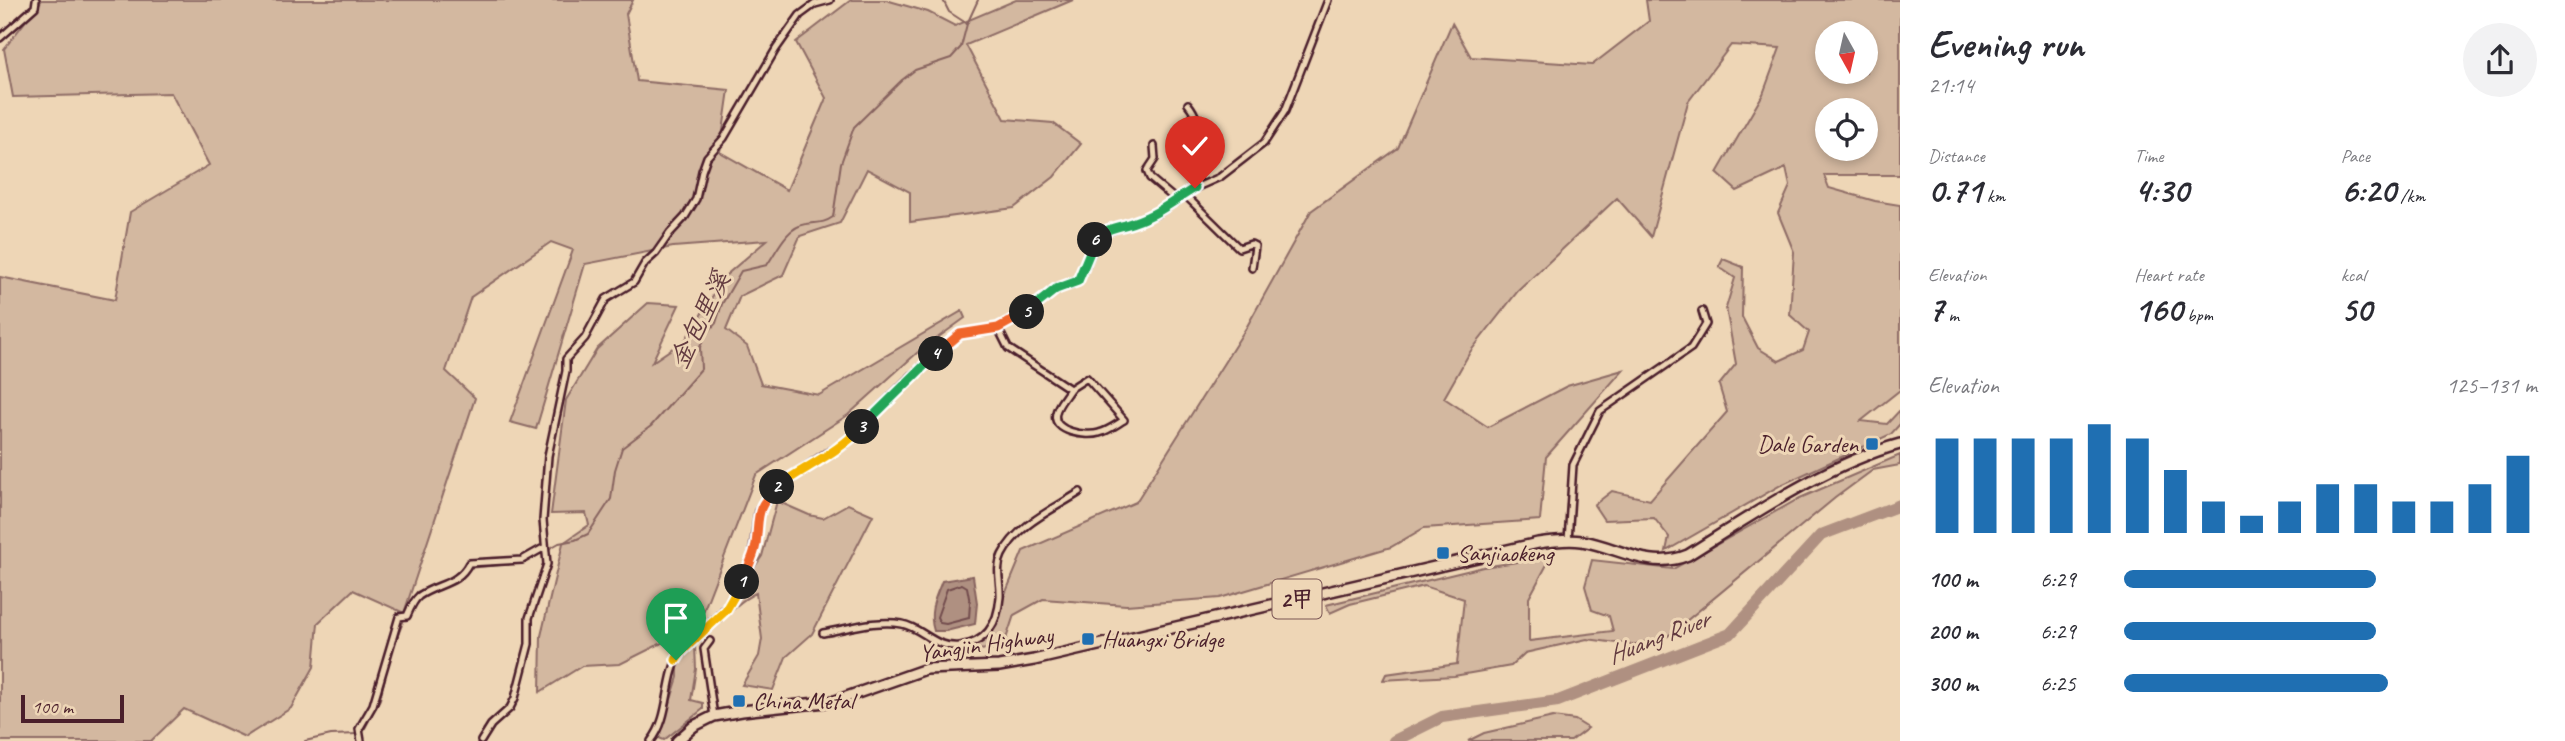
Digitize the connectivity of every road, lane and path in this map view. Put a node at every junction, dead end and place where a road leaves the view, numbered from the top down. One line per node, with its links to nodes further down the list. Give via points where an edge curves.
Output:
1 (36, 0): 4 (street, via 35,7)
2 (830, 0): 17 (street, via 800,15 724,138 707,157 696,199 685,217 634,282 606,299 585,338 566,359 548,456)
3 (1328, 0): 7 (street, via 1285,111 1264,143 1220,177)
4 (0, 38)
5 (1188, 104): 7 (street, via 1203,140)
6 (1154, 146): 9 (street, via 1155,159 1147,172)
7 (1195, 188): 8 (street)
8 (1184, 194): 9 (street); 10 (street, via 1239,248 1255,246)
9 (1176, 200): 12 (street, via 1156,214 1100,234 1078,281 1056,289)
10 (1252, 268)
11 (1702, 312): 16 (street, via 1706,324 1692,348 1600,411 1573,465)
12 (998, 328): 13 (street, via 1008,348); 23 (street, via 960,334 845,444 768,497 758,511 756,543 743,579 726,610 676,660)
13 (1070, 389): 13 (street, via 1087,378 1124,420 1098,434 1059,426 1056,411)
14 (1900, 444): 16 (main road, Yangjin Highway / 2甲, via 1839,468 1676,560 1659,562)
15 (1080, 492): 18 (street, via 1024,526 1014,538 998,569 1000,598 994,623 976,642 948,646 905,624 887,622)
16 (1568, 541): 20 (main road, Yangjin Highway / 2甲, via 1538,543 1034,660 926,669 835,701)
17 (545, 547): 21 (street, via 522,560 469,563 453,581 419,597 408,616 399,617 373,705 359,729); 22 (street, via 547,564 529,618 529,644 515,698)
18 (822, 633)
19 (710, 642): 20 (street, via 704,649)
20 (714, 716): 24 (main road, Yangjin Highway / 2甲)
21 (361, 739)
22 (481, 741)
23 (651, 741)
24 (677, 741)

